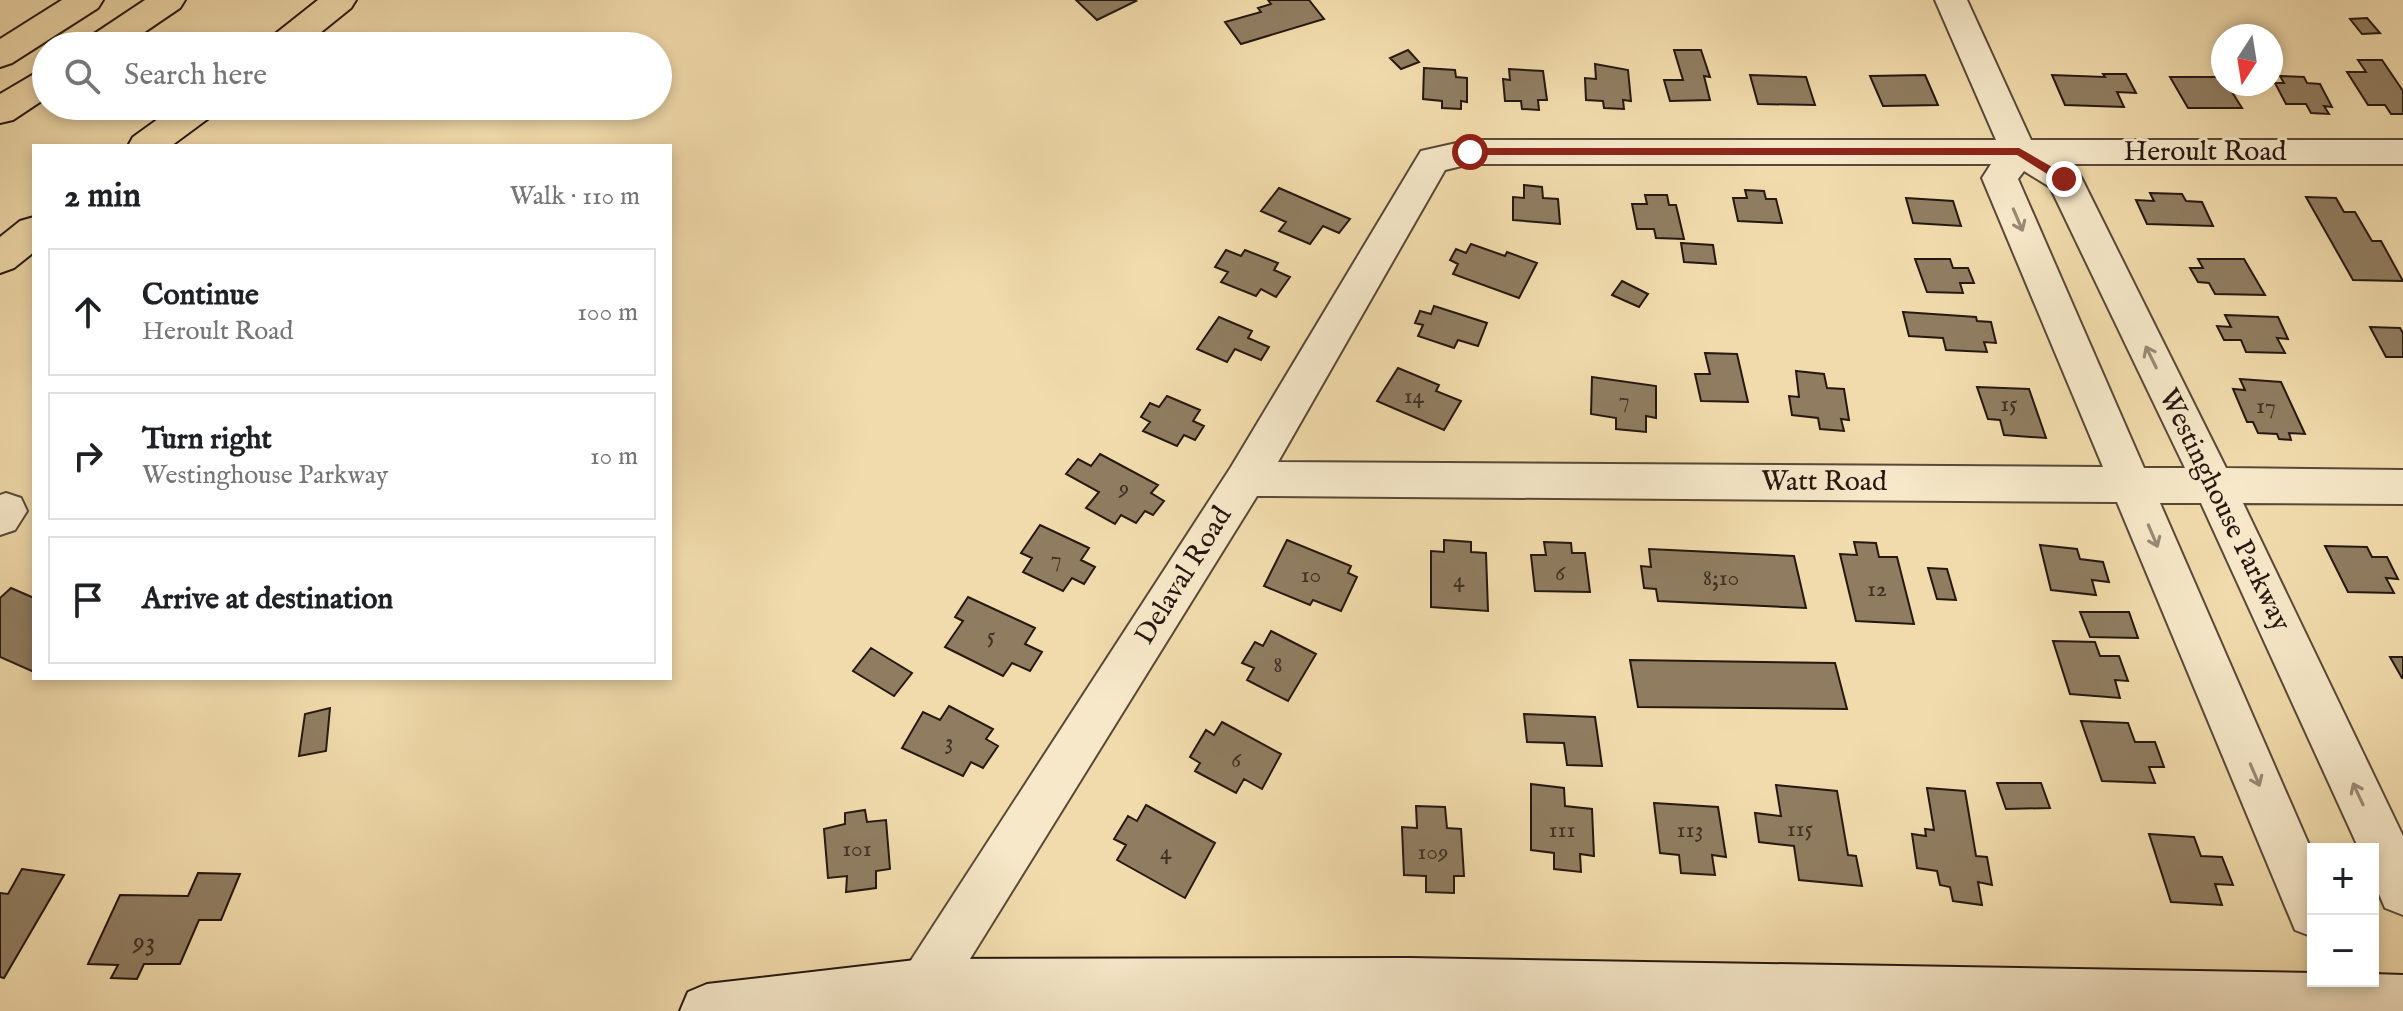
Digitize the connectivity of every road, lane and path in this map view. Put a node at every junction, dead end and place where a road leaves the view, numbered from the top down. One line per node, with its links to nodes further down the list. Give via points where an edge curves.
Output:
1 (86, 0): 6 (highway)
2 (168, 0): 7 (highway)
3 (330, 0): 8 (highway)
4 (339, 0): 9 (highway)
5 (1951, 0): 16 (street)
6 (36, 32)
7 (121, 32)
8 (296, 32)
9 (299, 32)
10 (32, 35): 11 (highway)
11 (0, 55)
12 (32, 91): 13 (highway)
13 (0, 111)
14 (181, 120): 15 (highway)
15 (149, 144)
16 (2019, 152): 17 (street, Heroult Road); 18 (street, Heroult Road, via 1470,152); 22 (street, one-way to 22, via 2000,178); 23 (street, Westinghouse Parkway, one-way to 16, via 2064,179)
17 (2403, 152)
18 (1433, 160): 21 (street, Delaval Road)
19 (32, 233): 20 (highway)
20 (0, 258)
21 (1246, 479): 22 (street, Watt Road); 28 (street, Delaval Road)
22 (2131, 485): 23 (street, Watt Road); 26 (street, one-way to 26)
23 (2214, 486): 24 (street, Watt Road); 25 (street, Westinghouse Parkway, one-way to 23)
24 (2403, 487)
25 (2403, 890)
26 (2307, 898)
27 (2379, 978): 29 (street)
28 (924, 986): 30 (main road, via 1410,985); 31 (main road)
29 (2403, 1001): 30 (main road)
30 (2019, 1003)
31 (707, 1011)

